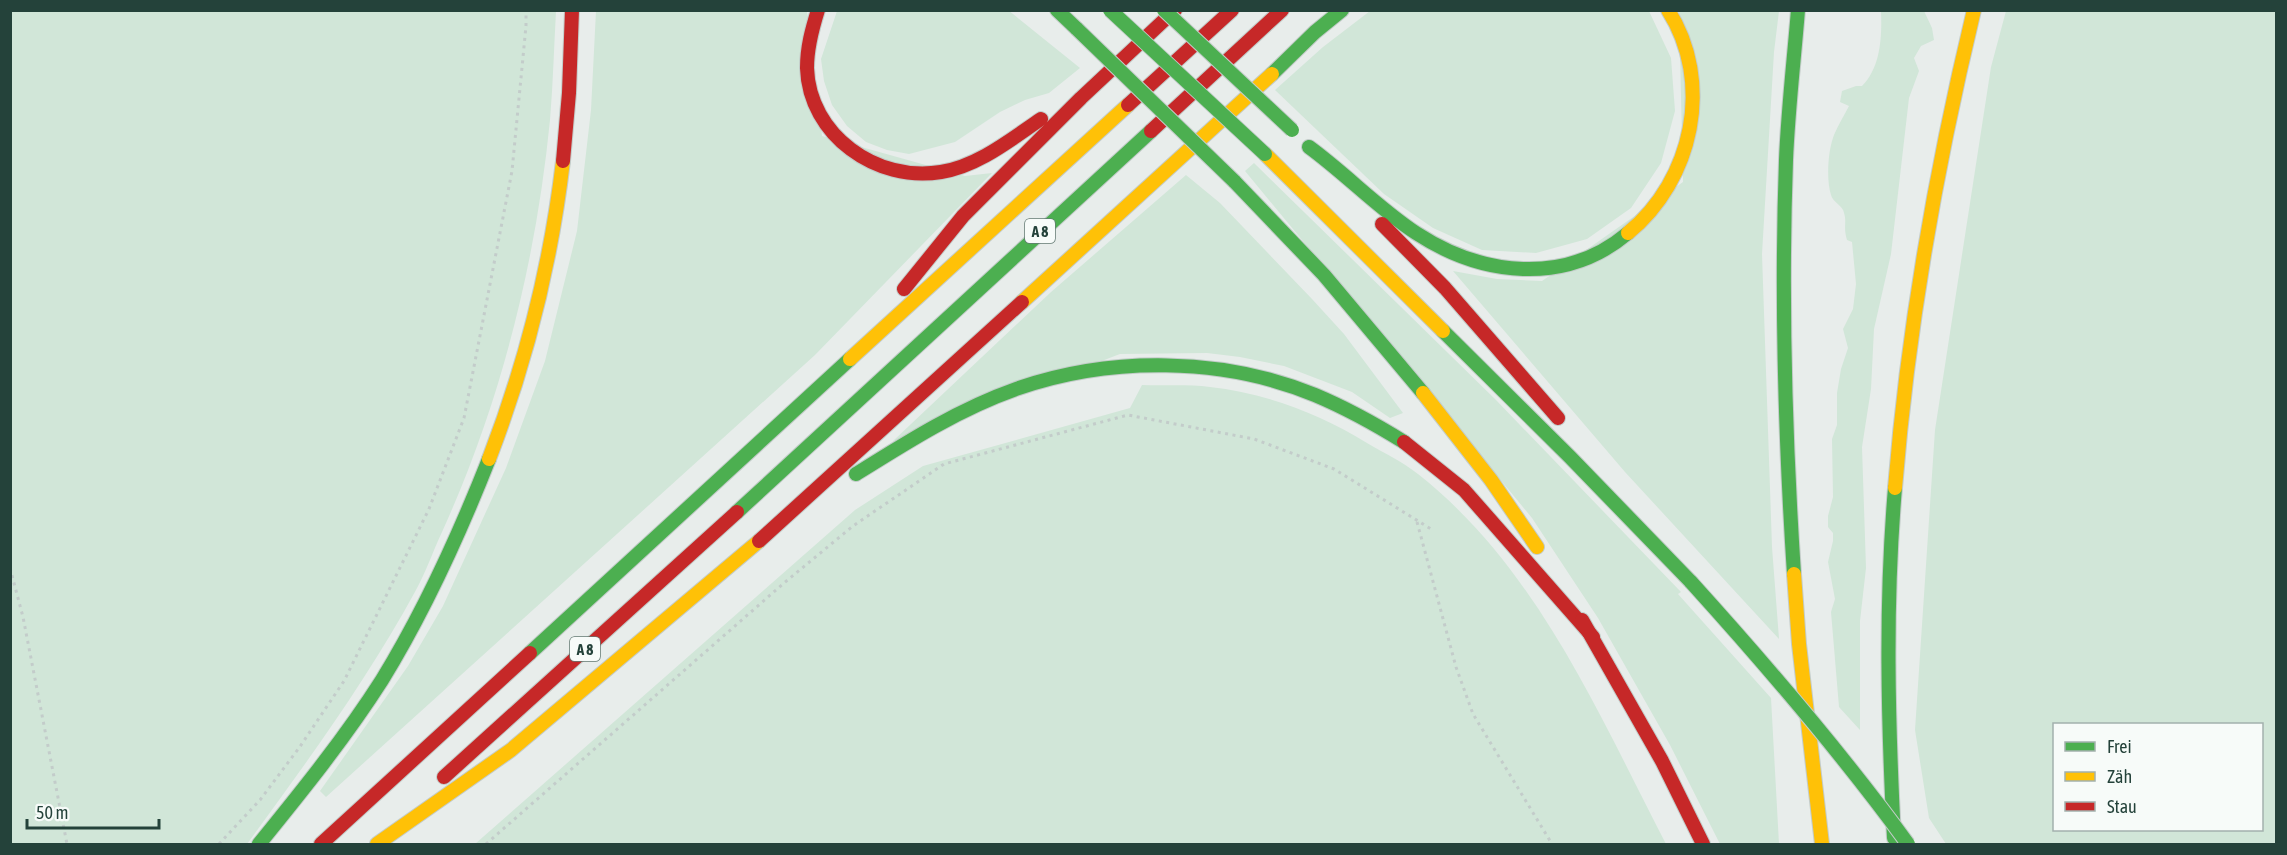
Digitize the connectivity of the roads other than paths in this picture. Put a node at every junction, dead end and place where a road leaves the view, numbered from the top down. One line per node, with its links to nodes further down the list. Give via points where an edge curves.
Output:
1 (573, 10): 21 (highway, via 569,113 555,227 529,340 482,478 429,596 395,658 328,759)
2 (818, 10): 13 (highway, via 807,45 813,99 840,142 869,162 894,171 927,174 958,167 983,157 1045,116)
3 (1057, 10): 20 (highway, bridge, via 1282,228 1357,312 1457,434 1521,522)
4 (1110, 10): 19 (highway, bridge, via 1265,154)
5 (1164, 10): 14 (highway, bridge)
6 (1175, 10): 13 (highway)
7 (1232, 10): 15 (highway, A 8)
8 (1282, 10): 23 (highway, A 8, via 801,454)
9 (1342, 10): 18 (highway)
10 (1668, 10): 14 (highway, via 1688,52 1694,90 1693,126 1682,164 1665,195 1640,226 1604,252 1569,265 1535,269 1501,267 1460,255 1410,228)
11 (1798, 10): 26 (highway, via 1786,158 1783,332 1799,644)
12 (1974, 10): 27 (highway, via 1933,194 1912,321 1899,436 1890,566 1888,686)
13 (1081, 98): 15 (highway, via 963,216)
14 (1309, 147): 16 (highway, via 1327,170 1445,288)
15 (848, 360): 22 (highway, A 8)
16 (1567, 429)
17 (1604, 473): 19 (highway)
18 (777, 526): 20 (highway, via 919,435 1011,392 1099,369 1206,367 1301,389 1402,439 1456,482); 24 (highway, via 511,750)
19 (1674, 565): 28 (highway, bridge, via 1804,708)
20 (1593, 637): 25 (highway)
21 (259, 844)
22 (321, 844)
23 (370, 844)
24 (376, 844)
25 (1703, 844)
26 (1822, 844)
27 (1894, 844)
28 (1908, 844)

